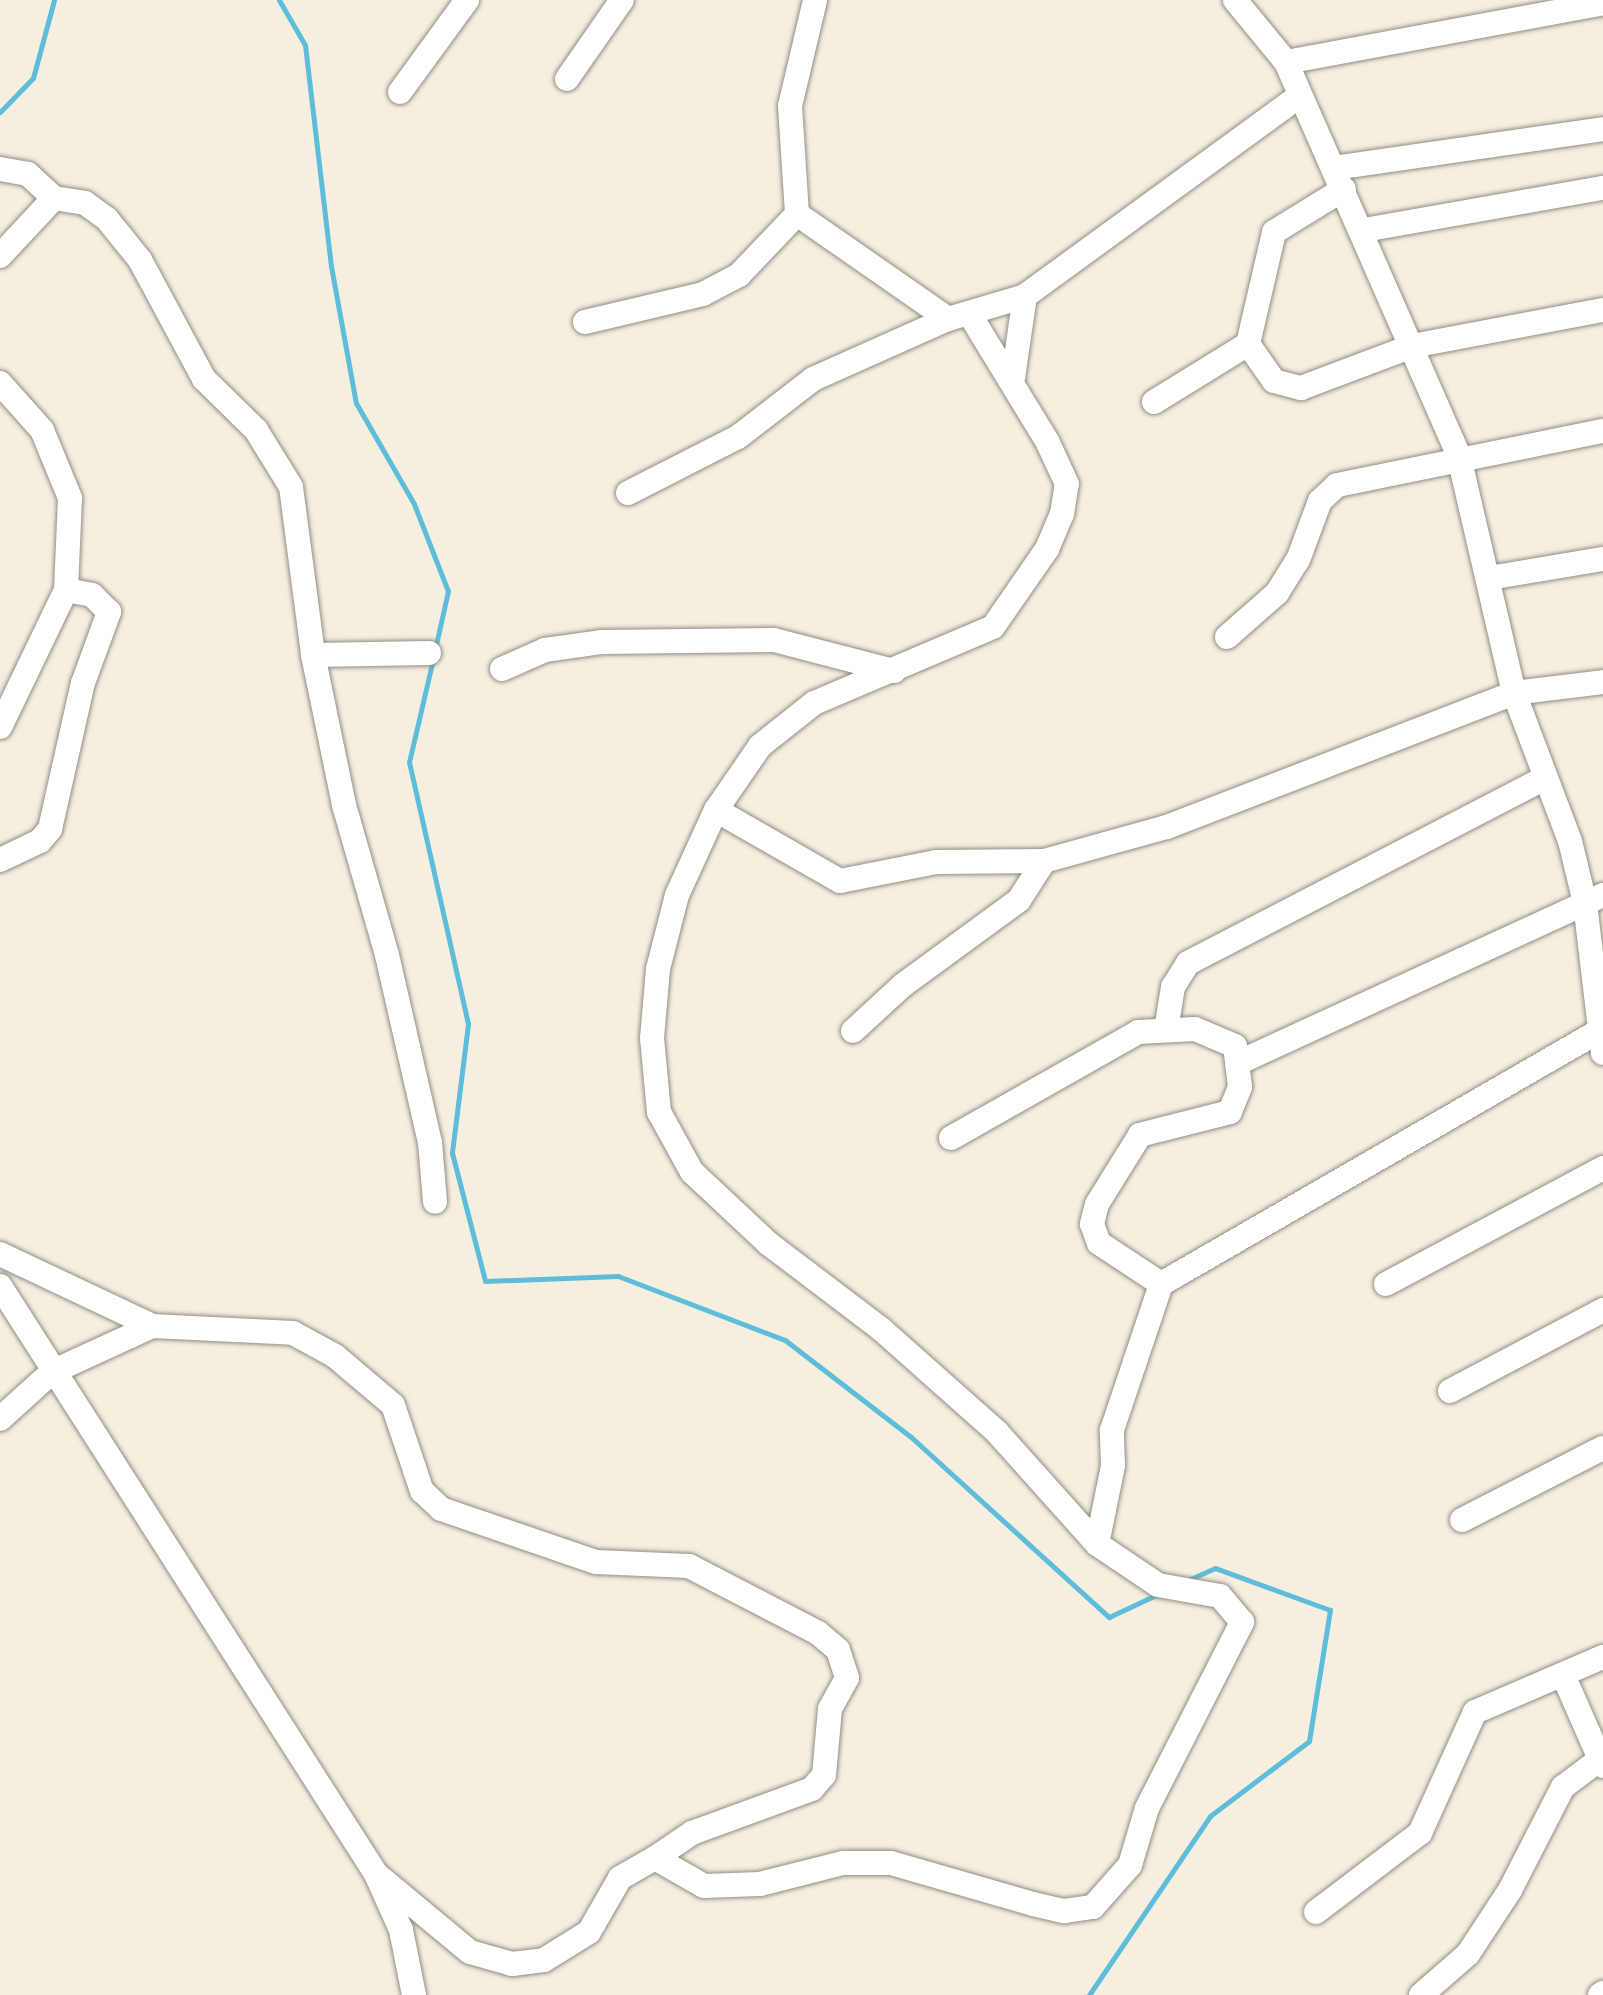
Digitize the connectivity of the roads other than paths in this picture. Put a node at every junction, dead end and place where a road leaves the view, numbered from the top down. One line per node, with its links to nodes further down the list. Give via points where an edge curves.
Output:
1 (467, 0): 8 (street)
2 (622, 0): 7 (street)
3 (814, 0): 15 (street, via 790,106)
4 (1235, 0): 6 (street)
5 (1603, 3): 6 (street)
6 (1286, 62): 9 (street)
7 (566, 79)
8 (400, 92)
9 (1299, 96): 12 (street); 18 (street)
10 (1603, 129): 12 (street)
11 (0, 169): 14 (street, via 29,174)
12 (1339, 179): 16 (street); 22 (street, via 1274,232)
13 (1603, 188): 16 (street)
14 (54, 198): 17 (street); 35 (street, via 85,202 107,219 140,260 204,379 275,459 291,487)
15 (797, 214): 20 (street); 21 (street, via 739,275 703,294)
16 (1364, 230): 23 (street)
17 (0, 256)
18 (1025, 296): 20 (street); 24 (street)
19 (1603, 310): 23 (street)
20 (958, 316): 24 (street); 29 (street, via 813,379 738,437)
21 (585, 322)
22 (1248, 344): 23 (street, via 1274,381 1301,388); 26 (street)
23 (1412, 346): 28 (street)
24 (1013, 377): 37 (street, via 1067,484 1062,514 1047,549 993,627)
25 (0, 383): 32 (street, via 42,430 64,473 70,498)
26 (1154, 402)
27 (1603, 430): 28 (street)
28 (1459, 457): 31 (street); 33 (street, via 1337,485 1320,501 1298,560 1277,593)
29 (628, 493)
30 (1603, 559): 31 (street)
31 (1489, 578): 39 (street)
32 (66, 590): 40 (street); 43 (street, via 92,595 109,612 83,683 50,829 40,841)
33 (1227, 637)
34 (429, 653): 35 (street)
35 (313, 654): 52 (street, via 344,805 387,954 430,1142)
36 (502, 669): 37 (street, via 545,650 602,642 774,640)
37 (894, 671): 42 (street, via 814,703 760,746)
38 (1603, 682): 39 (street)
39 (1514, 693): 41 (street); 44 (street, via 1167,827)
40 (0, 727)
41 (1545, 778): 45 (street); 46 (street, via 1188,963 1173,987)
42 (716, 810): 44 (street, via 840,881 936,862); 64 (street, via 677,895 658,969 652,1038 659,1112 692,1172 769,1244 881,1329 997,1432)
43 (0, 860)
44 (1044, 861): 47 (street, via 1019,900 903,985)
45 (1594, 899): 48 (street); 49 (street)
46 (1166, 1030): 49 (street, via 1218,1036 1235,1046); 50 (street, via 1123,1037)
47 (853, 1031)
48 (1601, 1042): 55 (street)
49 (1242, 1060): 55 (street, via 1230,1112 1140,1135 1097,1204 1092,1224 1099,1243)
50 (951, 1138)
51 (1603, 1168): 54 (street)
52 (435, 1202)
53 (0, 1254): 58 (street)
54 (1386, 1283)
55 (1161, 1284): 64 (street, via 1112,1430 1113,1466)
56 (0, 1286): 59 (street)
57 (1603, 1310): 60 (street)
58 (152, 1326): 59 (street); 68 (street, via 293,1333 335,1356 393,1405 422,1491 441,1509 596,1562 689,1566 818,1633 838,1650 848,1664 847,1678 830,1709 824,1775 812,1790 692,1833)
59 (52, 1372): 61 (street); 69 (street)
60 (1450, 1391)
61 (0, 1419)
62 (1603, 1448): 63 (street)
63 (1462, 1520)
64 (1097, 1544): 68 (street, via 1158,1585 1220,1596 1242,1622 1147,1808 1130,1865 1093,1907 1064,1910 1033,1904 891,1863 843,1863 760,1884 704,1886)
65 (1603, 1657): 66 (street)
66 (1564, 1678): 67 (street); 70 (street, via 1475,1712 1420,1833)
67 (1601, 1763): 72 (street, via 1563,1787 1510,1890 1468,1954)
68 (655, 1858): 69 (street, via 620,1878 589,1932 544,1960 512,1964 470,1952)
69 (376, 1874): 71 (street, via 401,1930)
70 (1316, 1912)
71 (414, 1995)
72 (1421, 1995)

